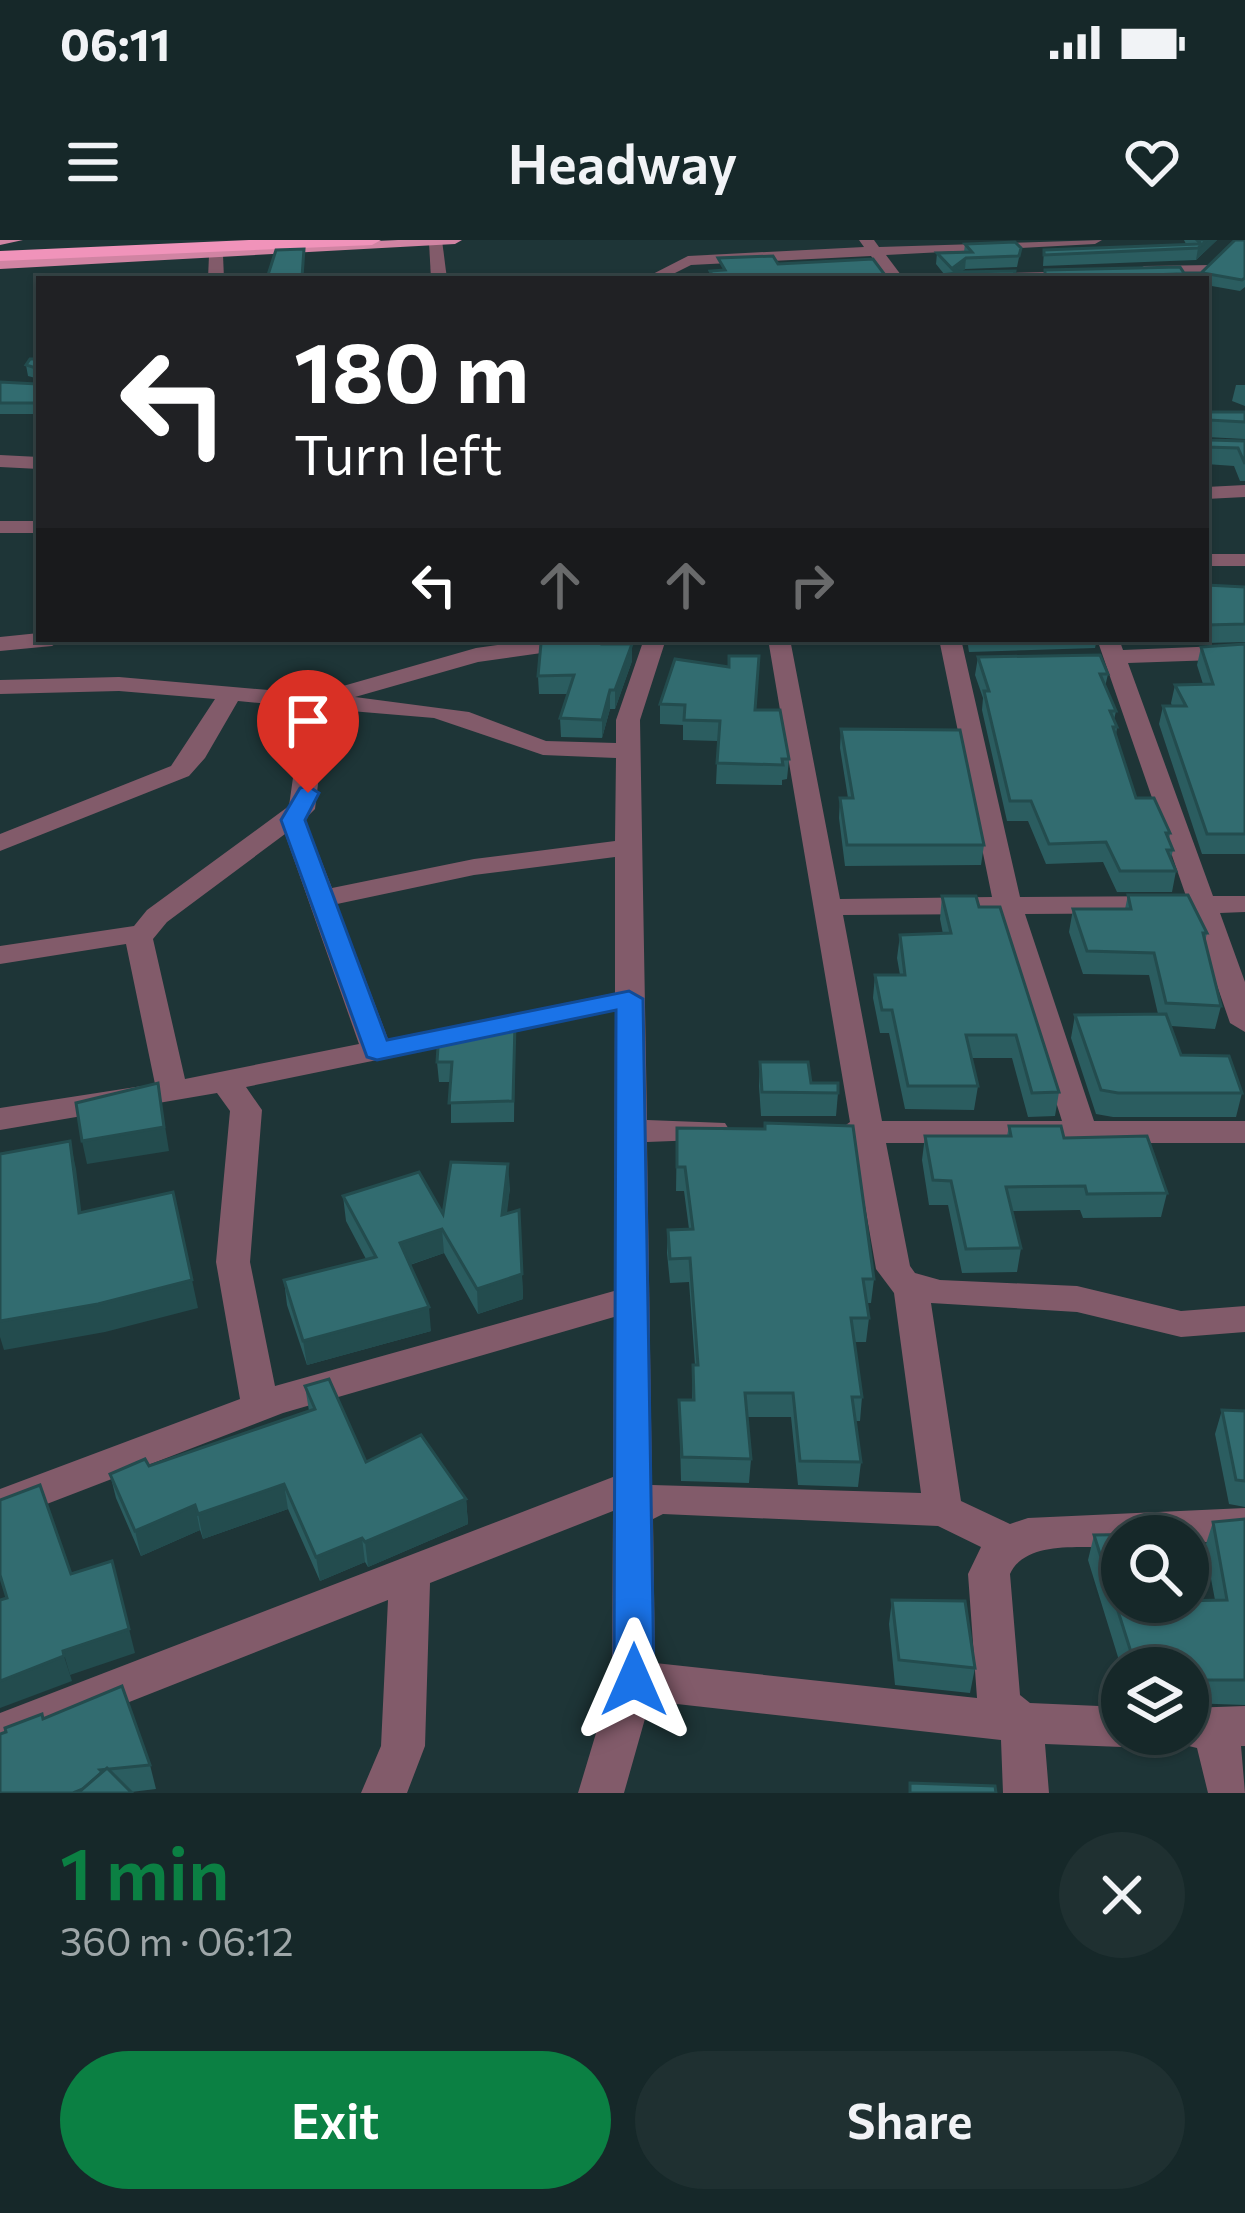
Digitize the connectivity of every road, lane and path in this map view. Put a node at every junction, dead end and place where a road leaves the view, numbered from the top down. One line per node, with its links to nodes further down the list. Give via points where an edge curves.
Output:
1 (16, 240): 8 (main road)
2 (372, 240): 8 (highway)
3 (455, 240): 5 (main road)
4 (1095, 240): 6 (street)
5 (436, 242): 7 (main road); 11 (street)
6 (870, 245): 12 (street, via 688,261); 13 (street)
7 (217, 248): 8 (highway)
8 (1, 258)
9 (1119, 272): 15 (street, via 1213,262)
10 (1097, 273): 14 (street)
11 (439, 276)
12 (657, 276)
13 (894, 276)
14 (1030, 276)
15 (1194, 276)
16 (0, 461): 17 (street)
17 (36, 463)
18 (1245, 491): 19 (street)
19 (1209, 493)
20 (0, 527): 21 (street)
21 (36, 527)
22 (1209, 560): 23 (street)
23 (1245, 560)
24 (36, 641): 28 (street)
25 (566, 642): 34 (street, via 490,651)
26 (654, 642): 35 (street, via 628,720)
27 (779, 642): 43 (street)
28 (0, 644)
29 (1245, 652): 31 (street)
30 (961, 655): 42 (street)
31 (1108, 655): 40 (street)
32 (0, 687): 33 (street, via 119,684)
33 (231, 694): 34 (street); 37 (street, via 180,771)
34 (316, 701): 35 (street, via 452,714 542,748); 36 (street, via 308,793)
35 (628, 751): 38 (street)
36 (293, 820): 39 (street); 44 (street)
37 (0, 843)
38 (629, 847): 39 (street, via 474,867); 46 (street)
39 (321, 899): 48 (street)
40 (1202, 904): 41 (street); 42 (street); 47 (street)
41 (1245, 904)
42 (1008, 906): 43 (street); 56 (street)
43 (826, 908): 55 (street)
44 (142, 933): 45 (street); 50 (street, via 138,950)
45 (0, 955)
46 (629, 999): 48 (street); 52 (street)
47 (1245, 1023)
48 (377, 1051): 49 (street)
49 (225, 1082): 50 (street); 61 (street, via 246,1110 233,1262)
50 (172, 1092): 51 (street)
51 (0, 1119)
52 (630, 1131): 53 (street); 59 (street)
53 (750, 1131)
54 (822, 1132): 55 (street)
55 (870, 1132): 56 (street); 58 (street, via 893,1269)
56 (1082, 1132): 57 (street)
57 (1245, 1132)
58 (903, 1282): 60 (street, via 940,1293 1077,1299 1181,1324); 64 (street, via 911,1287)
59 (632, 1299): 61 (street); 62 (street)
60 (1245, 1319)
61 (260, 1406): 63 (street)
62 (633, 1498): 64 (street); 67 (street); 68 (street)
63 (0, 1506)
64 (944, 1510): 66 (street)
65 (1245, 1525): 66 (street)
66 (1008, 1541): 69 (street, via 989,1574 999,1705)
67 (410, 1573): 72 (street); 73 (street, via 403,1746)
68 (634, 1680): 69 (street); 74 (street)
69 (1022, 1723): 70 (street); 75 (street)
70 (1101, 1726)
71 (1216, 1727): 76 (street)
72 (0, 1732)
73 (384, 1793)
74 (601, 1793)
75 (1026, 1793)
76 (1231, 1793)

